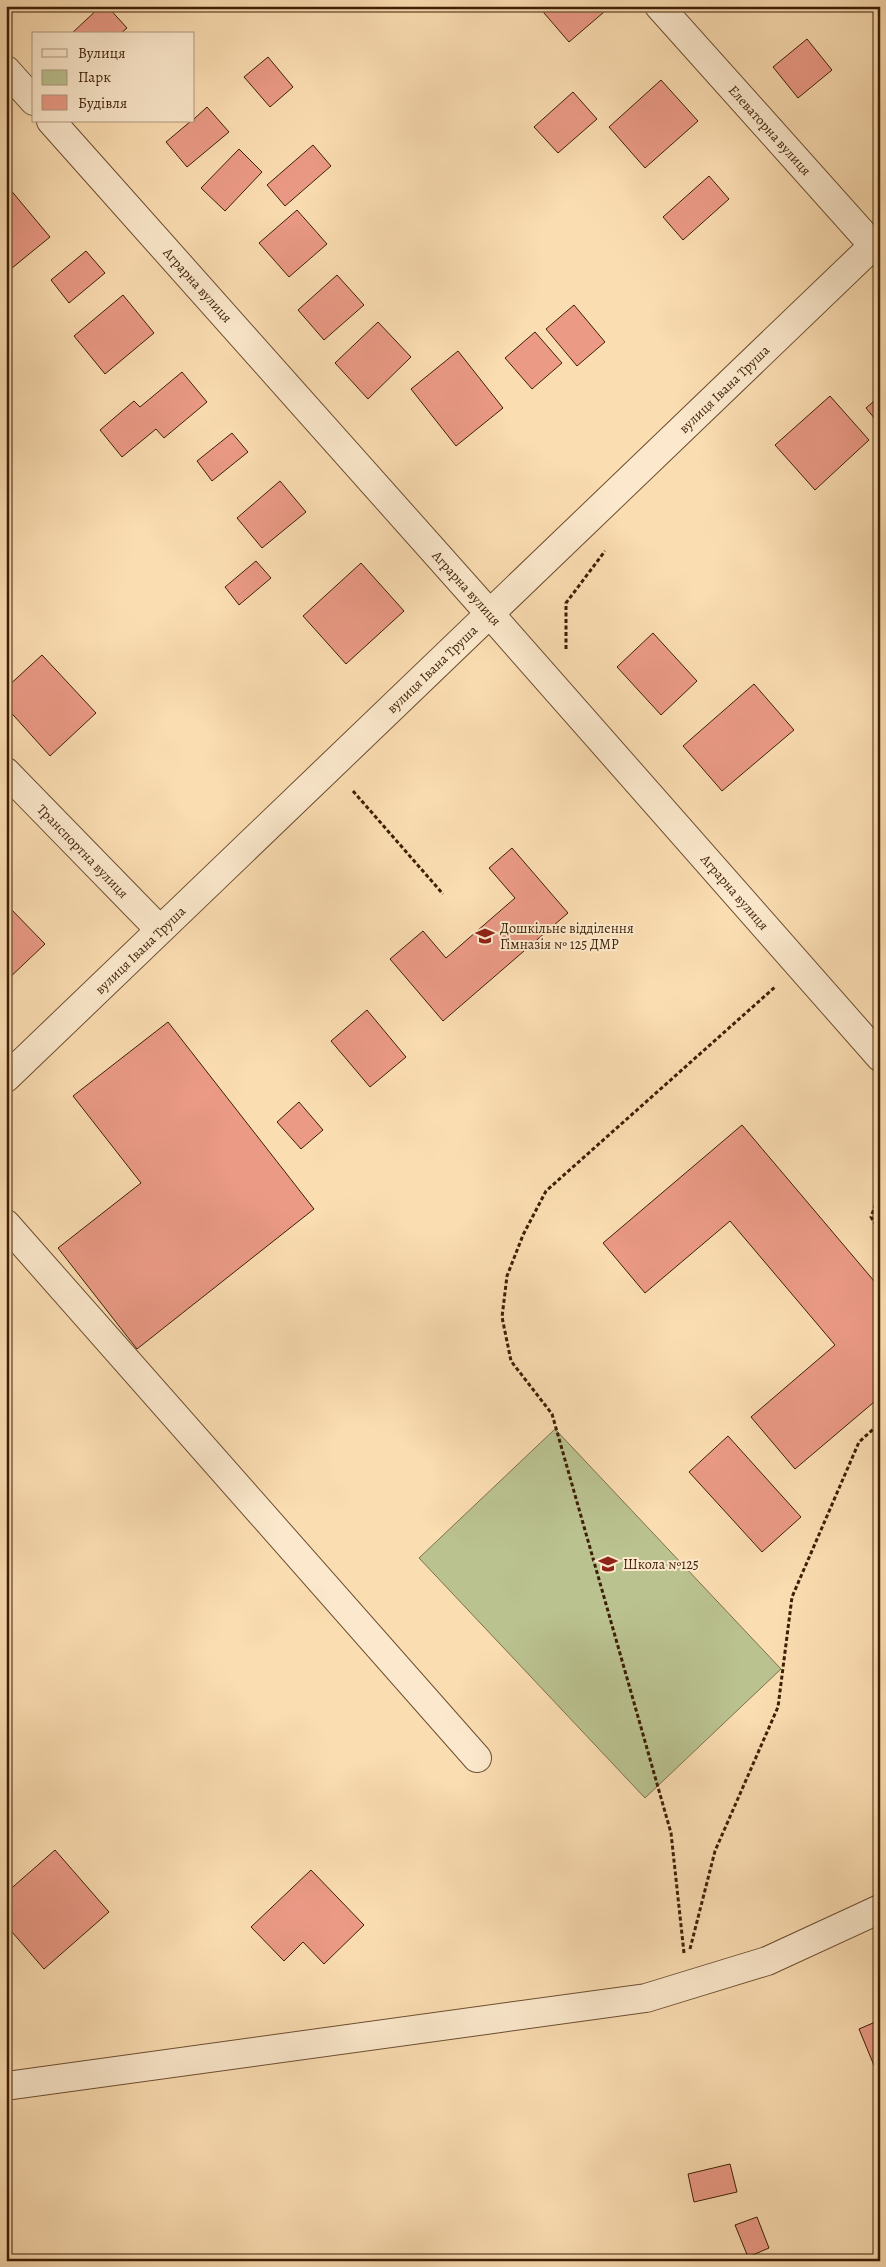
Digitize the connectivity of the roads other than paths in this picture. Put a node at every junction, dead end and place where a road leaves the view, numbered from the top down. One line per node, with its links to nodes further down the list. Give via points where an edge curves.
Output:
1 (659, 6): 5 (street, Елеваторна вулиця)
2 (6, 70): 3 (street)
3 (32, 99)
4 (53, 122): 6 (street, Аграрна вулиця)
5 (878, 246): 6 (street, вулиця Івана Труша)
6 (490, 614): 8 (street, вулиця Івана Труша); 9 (street, Аграрна вулиця)
7 (6, 772): 8 (street, Транспортна вулиця)
8 (160, 930): 10 (street, вулиця Івана Труша)
9 (880, 1057)
10 (6, 1078)
11 (6, 1224): 12 (street)
12 (477, 1758)
13 (880, 1909): 14 (street, via 767,1961 686,1976 646,1998)
14 (6, 2086)

